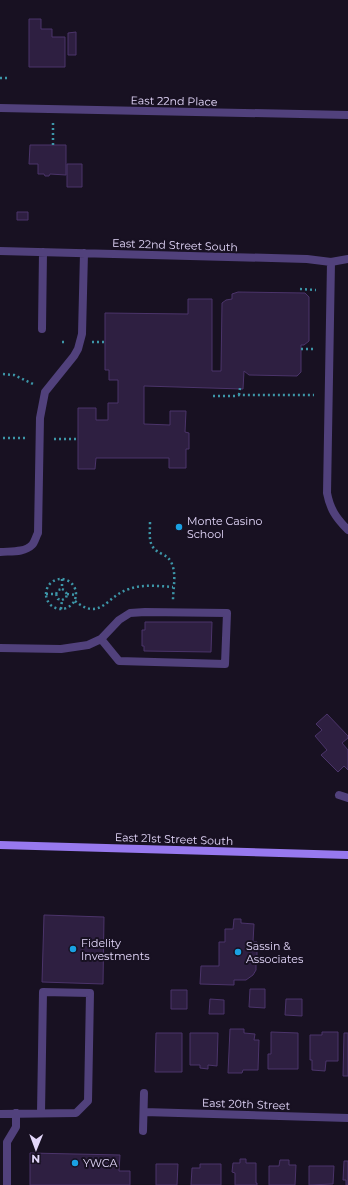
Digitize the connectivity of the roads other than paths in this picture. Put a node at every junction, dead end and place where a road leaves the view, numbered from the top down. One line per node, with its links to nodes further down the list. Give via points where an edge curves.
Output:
1 (0, 108): 2 (street, East 22nd Place)
2 (348, 115)
3 (0, 251): 4 (street, East 22nd Street South)
4 (43, 252): 5 (street, East 22nd Street South); 8 (street)
5 (84, 253): 7 (street, East 22nd Street South, via 307,259); 10 (street, via 82,334 74,356 45,392 40,418 38,533 32,545 16,551)
6 (348, 259): 7 (street, East 22nd Street South)
7 (331, 262): 9 (street, via 327,493 330,507)
8 (42, 329)
9 (348, 530)
10 (0, 552)
11 (101, 639): 11 (street, via 130,613 227,613 225,664 118,661); 12 (street, via 88,645 61,649)
12 (0, 648)
13 (339, 795): 14 (street)
14 (348, 798)
15 (0, 845): 16 (main road, East 21st Street South)
16 (348, 855)
17 (144, 1093): 18 (street)
18 (144, 1112): 22 (street, East 20th Street); 23 (street)
19 (16, 1113): 20 (street); 21 (street); 24 (street, via 16,1127 7,1142)
20 (41, 1113): 20 (street, via 76,1113 88,1101 90,993 43,992)
21 (0, 1114)
22 (348, 1118)
23 (143, 1131)
24 (7, 1185)

